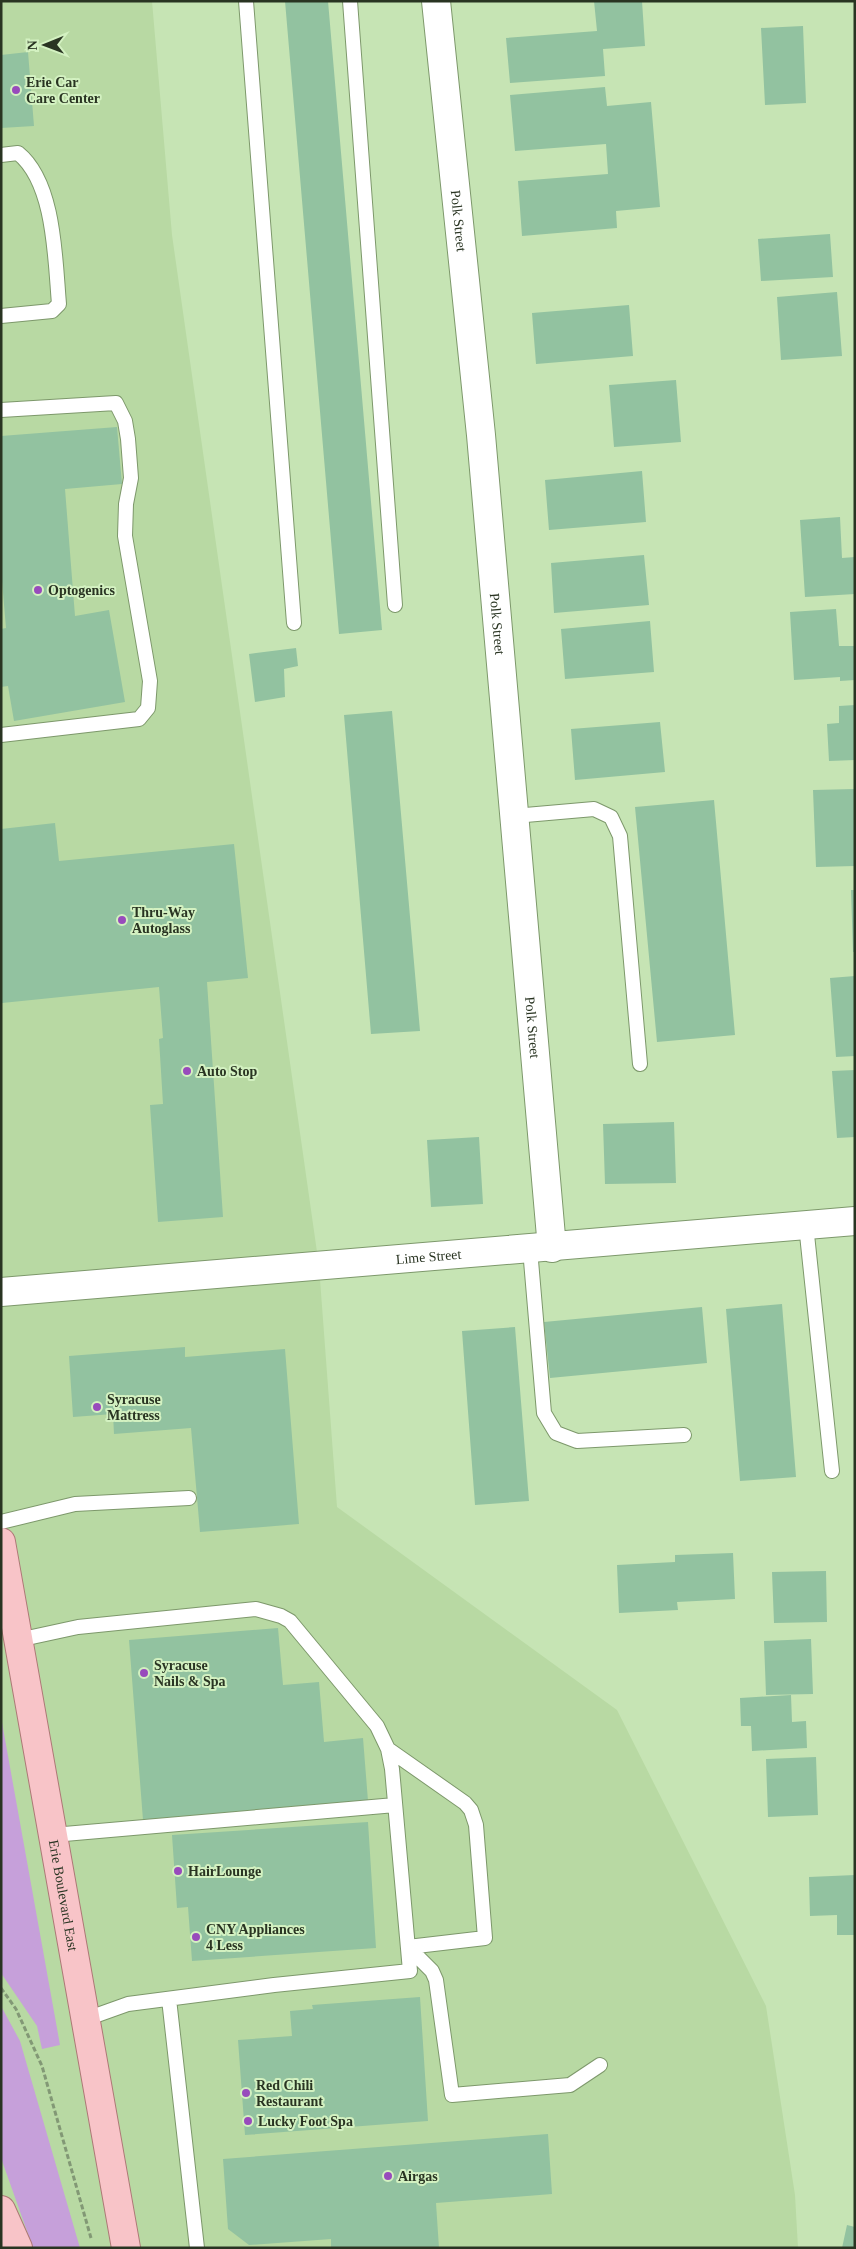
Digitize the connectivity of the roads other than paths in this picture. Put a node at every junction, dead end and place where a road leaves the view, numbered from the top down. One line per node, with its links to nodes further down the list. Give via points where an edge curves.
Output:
1 (246, 1): 8 (lane)
2 (350, 1): 7 (lane)
3 (436, 1): 10 (street, Polk Street, via 481,436)
4 (1, 155): 5 (lane, via 18,154 29,162 44,197 50,220 60,304 52,311)
5 (1, 316)
6 (1, 410): 9 (lane, via 116,403 125,421 128,439 131,478 125,536 150,681 148,708 139,719)
7 (395, 605)
8 (294, 623)
9 (1, 735)
10 (514, 816): 11 (lane, via 594,809 611,817 620,836); 14 (street, Polk Street)
11 (640, 1064)
12 (855, 1221): 13 (street, Lime Street)
13 (806, 1225): 14 (street, Lime Street); 17 (lane)
14 (541, 1249): 15 (street, Lime Street); 16 (lane, via 544,1413 556,1432 577,1441)
15 (1, 1292)
16 (684, 1435)
17 (832, 1470)
18 (189, 1498): 19 (lane, via 76,1504)
19 (1, 1522)
20 (1, 1542): 21 (main road, Erie Boulevard East)
21 (18, 1640): 22 (lane, via 78,1627 256,1610 281,1616 290,1621 377,1726); 24 (main road, Erie Boulevard East)
22 (388, 1749): 23 (lane); 25 (lane, via 465,1804 476,1824 485,1938)
23 (395, 1805): 24 (lane); 25 (lane)
24 (53, 1835): 27 (main road, Erie Boulevard East)
25 (408, 1946): 26 (lane, via 410,1971); 28 (lane, via 436,1980 452,2095 570,2085)
26 (169, 1999): 27 (lane, via 128,2004); 32 (lane)
27 (86, 2019): 31 (main road, Erie Boulevard East)
28 (600, 2065)
29 (1, 2210): 30 (main road)
30 (18, 2248)
31 (126, 2248)
32 (197, 2248)

